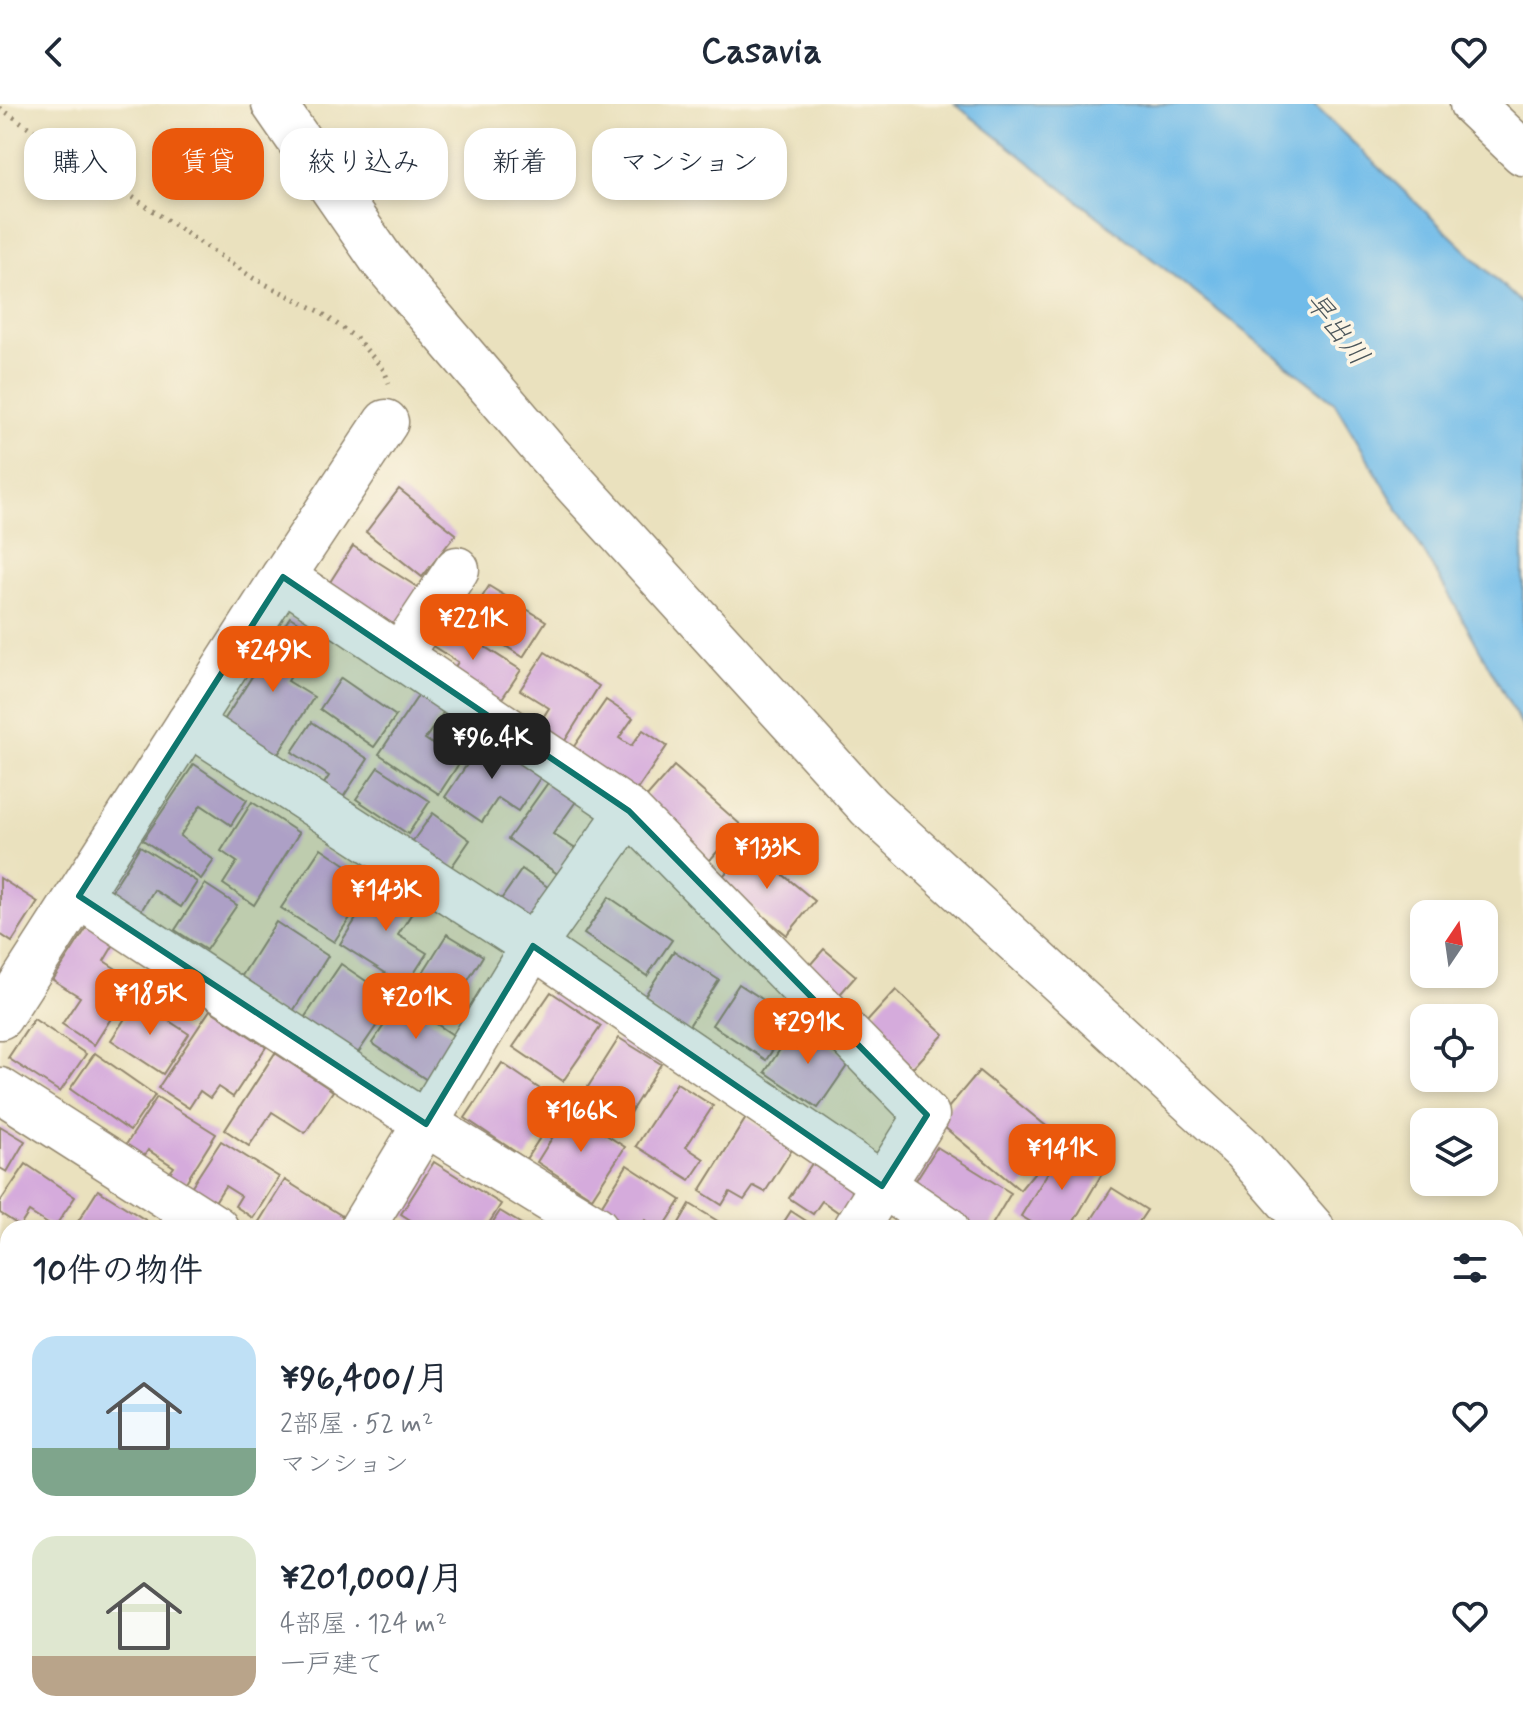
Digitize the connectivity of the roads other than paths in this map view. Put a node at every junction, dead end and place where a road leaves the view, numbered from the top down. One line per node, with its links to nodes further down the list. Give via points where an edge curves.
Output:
1 (274, 104): 21 (street, via 382,260 547,453 869,807 1244,1150)
2 (1472, 104): 3 (street)
3 (1523, 153)
4 (386, 422): 6 (street)
5 (457, 569): 7 (street)
6 (283, 577): 7 (street); 8 (street)
7 (399, 656): 9 (street)
8 (189, 723): 10 (street); 11 (street)
9 (629, 811): 11 (street); 15 (street, via 927,1115)
10 (79, 896): 12 (street); 14 (street)
11 (533, 946): 14 (street); 15 (street)
12 (0, 1017)
13 (0, 1090): 16 (street)
14 (426, 1124): 17 (street); 18 (street)
15 (882, 1186): 19 (street); 20 (street)
16 (203, 1220)
17 (367, 1220)
18 (583, 1220)
19 (861, 1220)
20 (934, 1220)
21 (1305, 1220)

